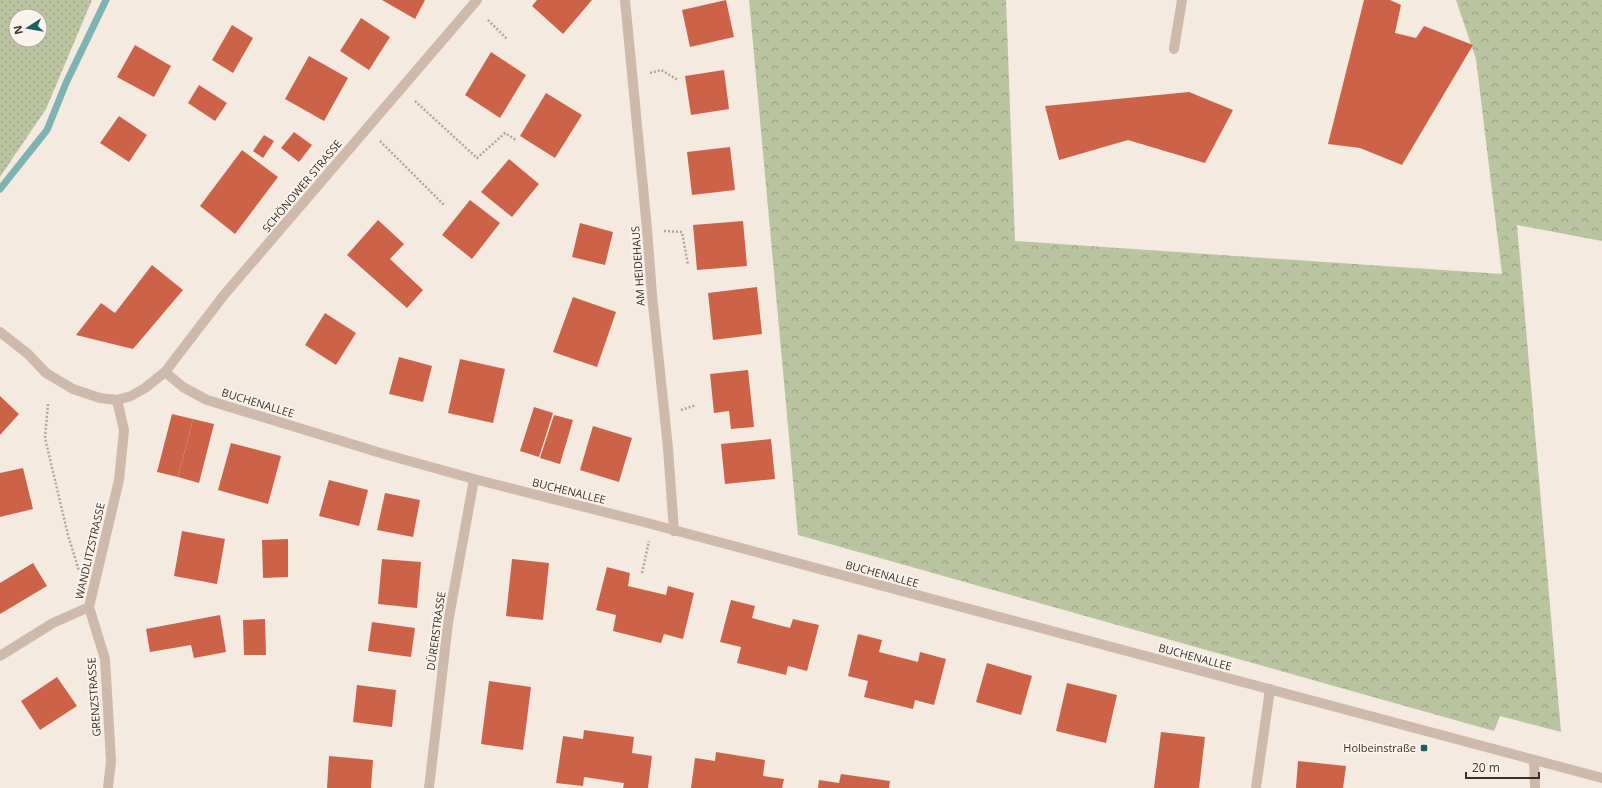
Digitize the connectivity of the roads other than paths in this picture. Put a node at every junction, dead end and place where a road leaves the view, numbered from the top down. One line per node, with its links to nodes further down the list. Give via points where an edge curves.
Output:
1 (477, 0): 6 (street, SCHÖNOWER STRASSE, via 224,295)
2 (625, 0): 9 (street, AM HEIDEHAUS)
3 (1182, 0): 4 (street)
4 (1174, 49)
5 (0, 332): 7 (street, via 28,354 46,373 73,389 100,398)
6 (165, 372): 7 (street, SCHÖNOWER STRASSE, via 145,388 131,396); 8 (street, BUCHENALLEE, via 183,387 207,400)
7 (116, 400): 10 (street, WANDLITZSTRASSE, via 124,430 119,480)
8 (474, 479): 9 (street, BUCHENALLEE); 16 (street, DÜRERSTRASSE, via 448,622)
9 (674, 531): 12 (street, BUCHENALLEE)
10 (89, 607): 11 (street, WANDLITZSTRASSE, via 53,623); 15 (street, GRENZSTRASSE, via 105,659 111,761)
11 (0, 656)
12 (1270, 689): 13 (street, BUCHENALLEE); 17 (street)
13 (1534, 760): 14 (street, BUCHENALLEE); 18 (street)
14 (1602, 778)
15 (108, 788)
16 (429, 788)
17 (1256, 788)
18 (1535, 788)

